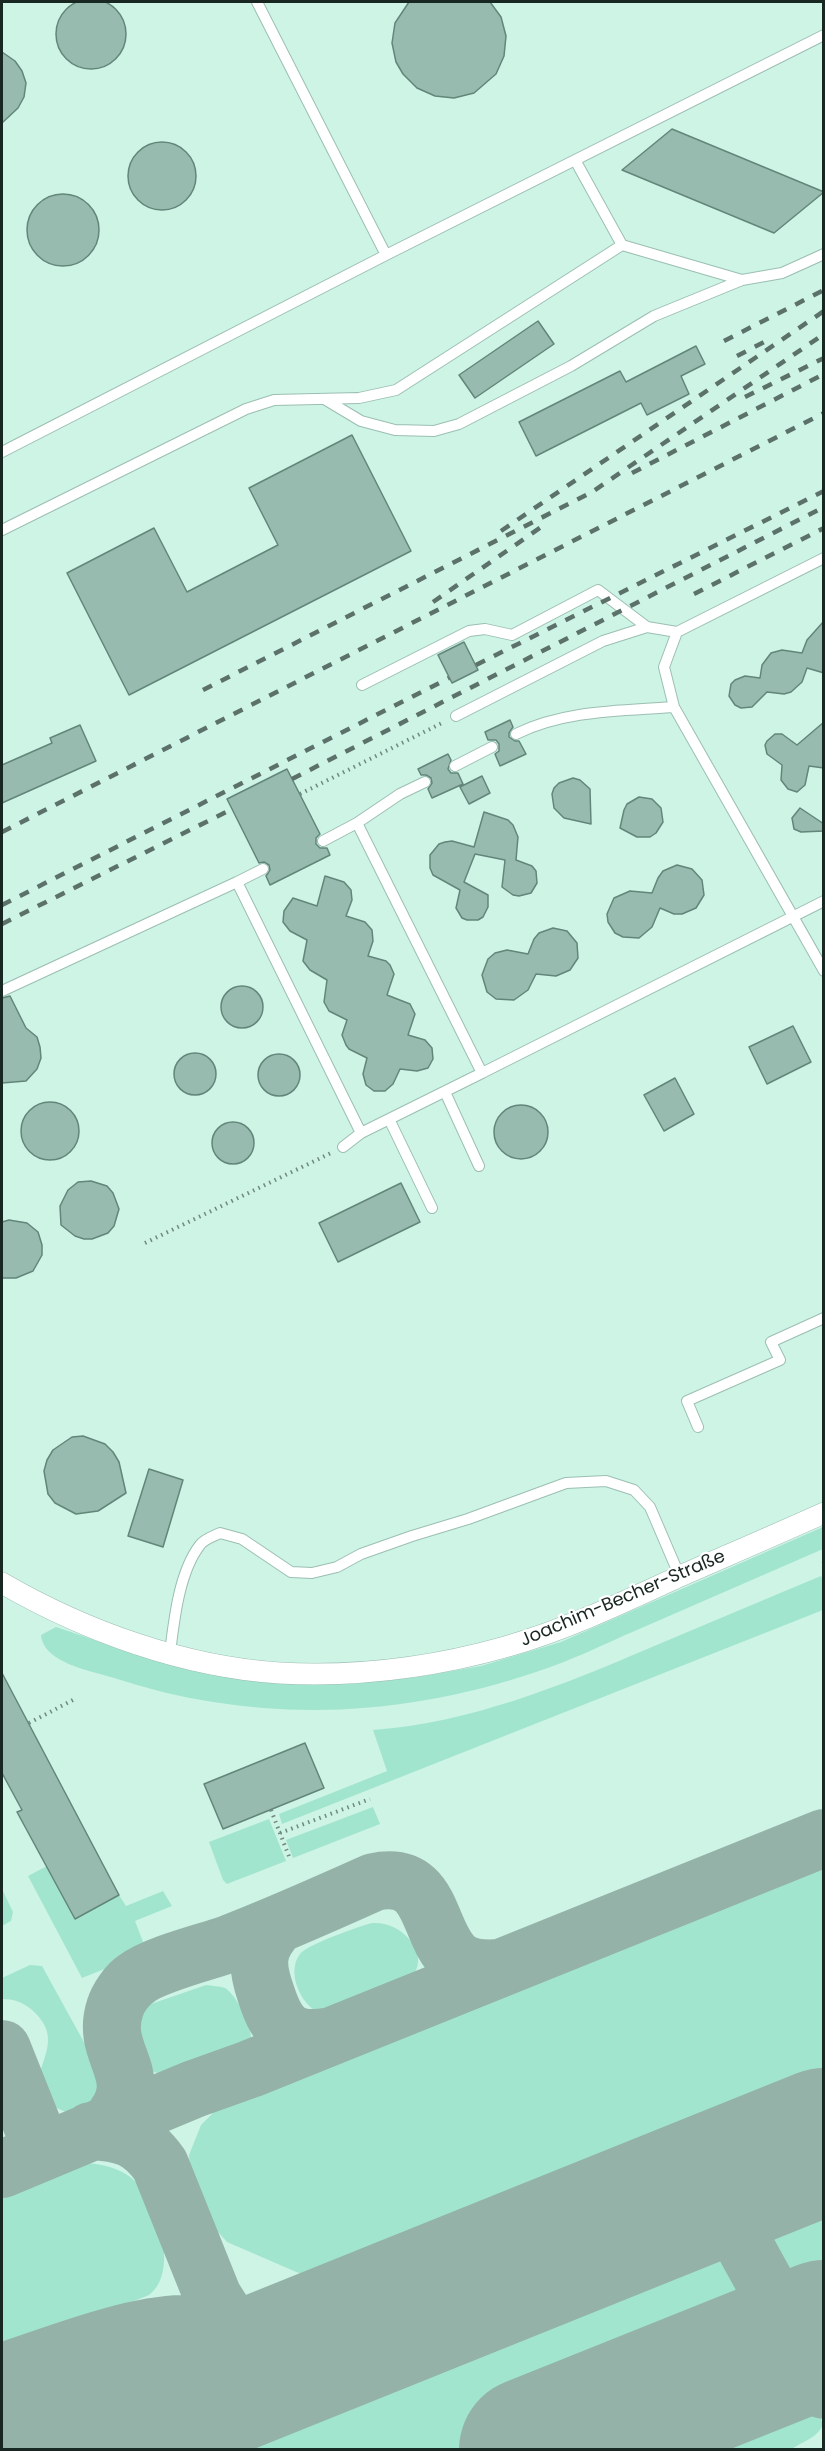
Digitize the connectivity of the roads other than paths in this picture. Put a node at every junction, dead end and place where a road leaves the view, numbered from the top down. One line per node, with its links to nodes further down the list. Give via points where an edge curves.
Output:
1 (257, 2): 6 (lane)
2 (824, 35): 3 (lane)
3 (575, 160): 4 (lane); 6 (lane)
4 (622, 245): 7 (lane); 8 (lane, via 396,390)
5 (824, 254): 7 (lane, via 782,273)
6 (386, 255): 9 (lane)
7 (742, 280): 8 (lane, via 654,316 571,366 459,424 434,431 395,430 362,421)
8 (326, 400): 10 (lane, via 274,400 246,409)
9 (2, 452)
10 (2, 530)
11 (824, 558): 13 (lane)
12 (647, 627): 13 (lane); 14 (lane, via 598,590 512,635 485,629 469,631); 16 (lane, via 603,641)
13 (677, 632): 15 (lane, via 664,667)
14 (362, 685)
15 (674, 707): 17 (lane, via 570,716); 26 (lane)
16 (456, 716)
17 (516, 734)
18 (492, 747): 19 (lane)
19 (454, 766)
20 (425, 782): 21 (lane)
21 (357, 823): 22 (lane); 29 (lane)
22 (323, 841)
23 (262, 869): 24 (lane)
24 (237, 882): 28 (lane); 32 (lane)
25 (824, 901): 26 (lane)
26 (791, 917): 27 (lane); 29 (lane)
27 (824, 971)
28 (2, 991)
29 (482, 1073): 30 (lane)
30 (445, 1092): 31 (lane); 34 (lane)
31 (389, 1119): 32 (lane); 35 (lane)
32 (361, 1133): 33 (lane)
33 (343, 1147)
34 (479, 1166)
35 (432, 1208)
36 (824, 1318): 37 (lane, via 771,1342 780,1360 687,1401)
37 (698, 1427)
38 (824, 1513): 39 (street, Joachim-Becher-Straße)
39 (680, 1576): 41 (street, Joachim-Becher-Straße, via 565,1627 508,1646 422,1664 375,1670 280,1673 206,1663); 41 (lane, via 650,1507 634,1490 606,1481 566,1482 312,1573 291,1572 242,1539 220,1533 201,1543 193,1557 177,1606)
40 (2, 1583): 41 (street, Joachim-Becher-Straße, via 101,1631)
41 (170, 1653)

